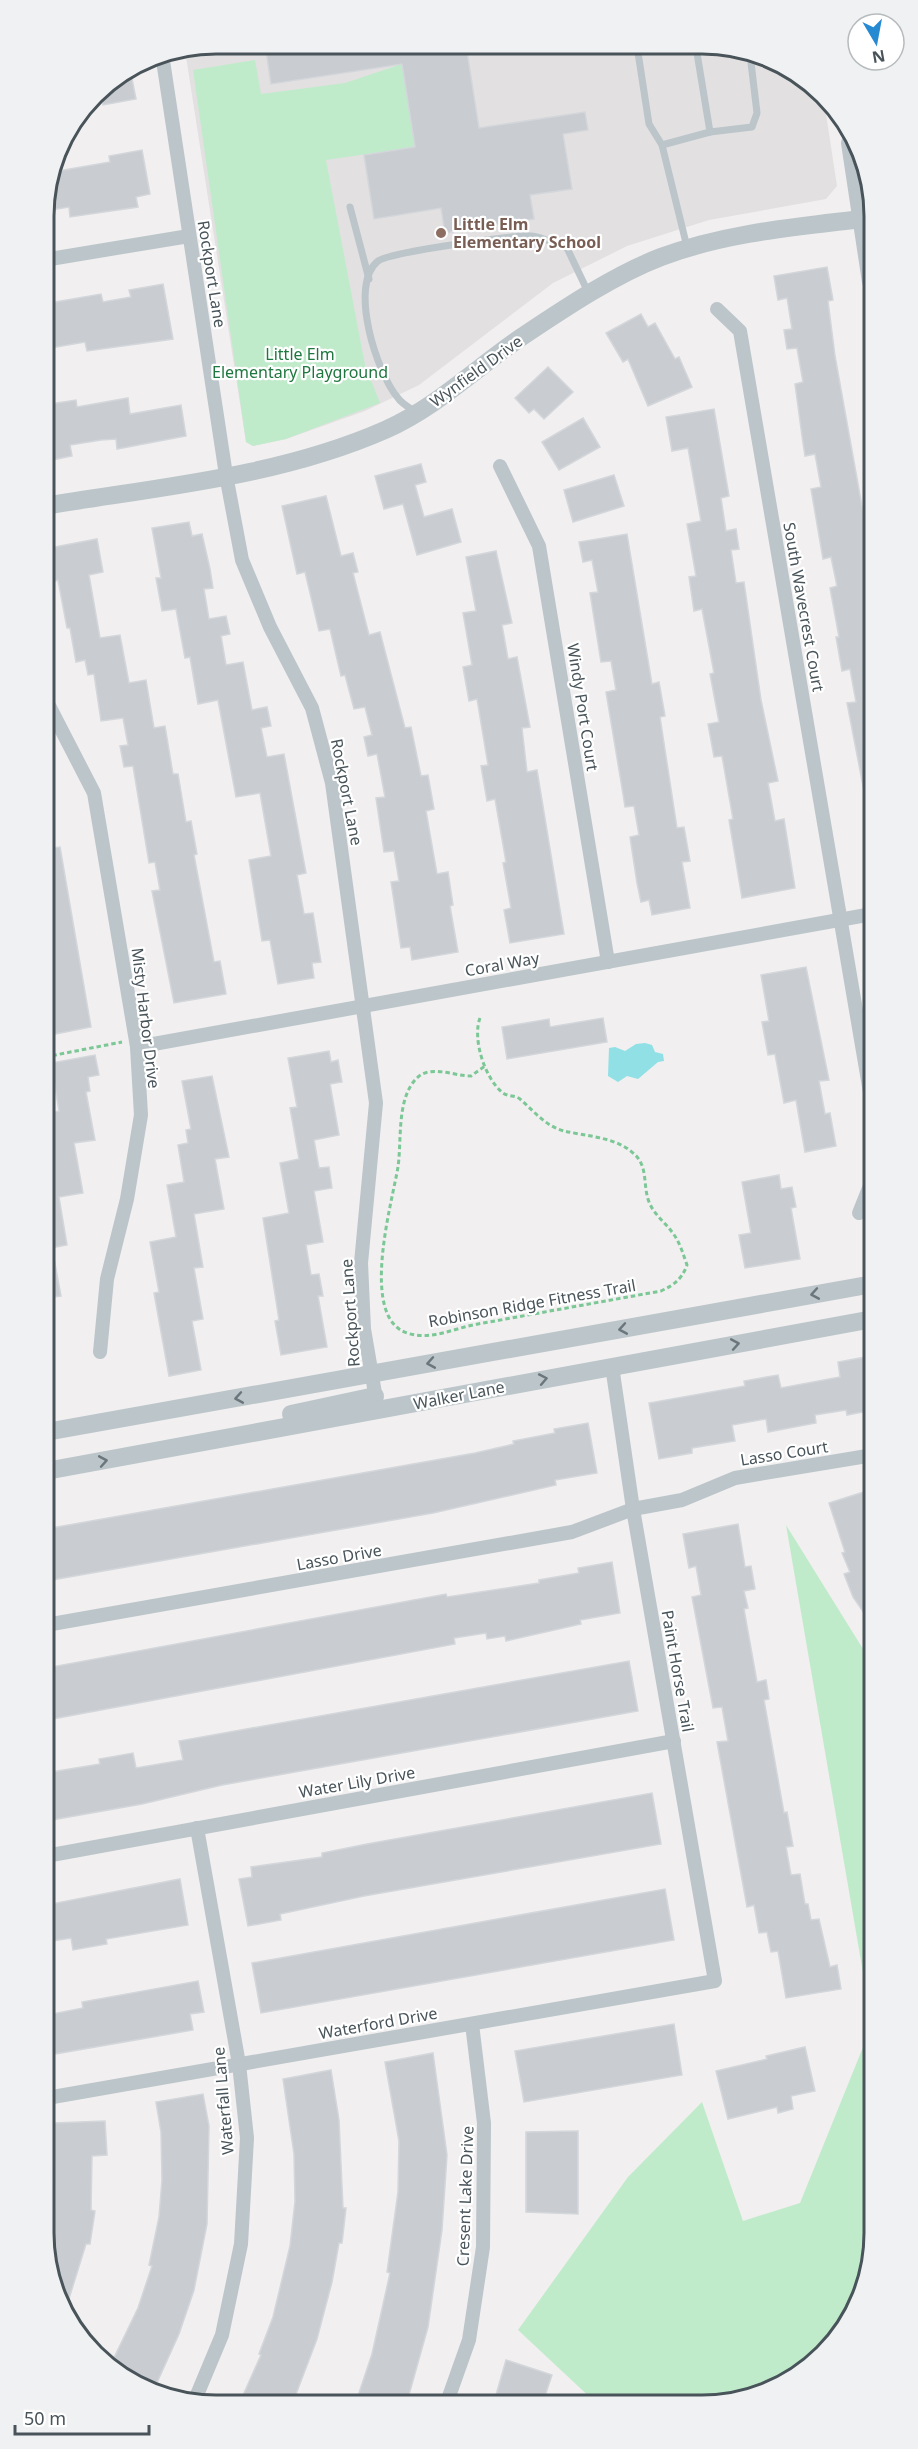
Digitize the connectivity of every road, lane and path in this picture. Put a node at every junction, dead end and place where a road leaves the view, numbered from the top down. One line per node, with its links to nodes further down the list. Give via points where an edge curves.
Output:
1 (638, 54): 6 (lane, via 649,124)
2 (697, 54): 5 (lane)
3 (751, 62): 5 (lane, via 757,113 752,127)
4 (163, 63): 11 (street, Rockport Lane)
5 (710, 132): 6 (lane)
6 (662, 145): 12 (lane)
7 (854, 161): 9 (street)
8 (350, 207): 14 (lane)
9 (864, 207)
10 (864, 218): 12 (street, Wynfield Drive, via 744,234)
11 (189, 236): 13 (street); 19 (street, Rockport Lane)
12 (687, 250): 15 (street, Wynfield Drive, via 661,257)
13 (54, 258)
14 (369, 279): 15 (lane, via 376,263 385,257 533,236 567,248); 17 (lane, via 363,310 381,373 398,400)
15 (589, 294): 17 (street, Wynfield Drive)
16 (717, 309): 23 (street, South Wavecrest Court, via 740,331)
17 (417, 412): 19 (street, Wynfield Drive, via 386,430 311,458)
18 (500, 466): 24 (street, Windy Port Court, via 539,546)
19 (226, 475): 20 (street, Wynfield Drive); 25 (street, Rockport Lane, via 242,560 270,627 312,708 332,783)
20 (54, 504)
21 (54, 715): 27 (street, Misty Harbor Drive, via 94,793)
22 (864, 916): 23 (street, Coral Way)
23 (840, 920): 24 (street, Coral Way); 29 (street, South Wavecrest Court)
24 (608, 962): 25 (street, Coral Way)
25 (364, 1006): 27 (street, Coral Way); 37 (street, Rockport Lane, via 376,1103 361,1263)
26 (480, 1018): 30 (path, Robinson Ridge Fitness Trail, via 478,1031)
27 (136, 1043): 28 (path); 35 (street, Misty Harbor Drive, via 141,1115 127,1199 107,1279)
28 (54, 1056)
29 (864, 1058)
30 (485, 1066): 30 (path, Robinson Ridge Fitness Trail, via 497,1087 506,1095 517,1096 544,1122 614,1143 635,1154 642,1163 653,1212 674,1234 687,1265 683,1276 672,1286 429,1335 406,1332 387,1318 381,1273 398,1168 402,1101 418,1077 429,1071 471,1076)
31 (864, 1200): 32 (street)
32 (859, 1212)
33 (864, 1286): 37 (street, one-way to 37)
34 (864, 1321): 36 (street, Walker Lane, one-way to 34)
35 (100, 1352)
36 (612, 1366): 38 (street, Walker Lane, one-way to 36); 42 (street, Paint Horse Trail)
37 (370, 1374): 38 (street, Rockport Lane); 39 (street, one-way to 39)
38 (377, 1403): 41 (street, Walker Lane, one-way to 38, via 238,1436)
39 (54, 1432)
40 (864, 1456): 42 (street, Lasso Court, via 735,1478 682,1500)
41 (54, 1470)
42 (633, 1509): 43 (street, Lasso Drive, via 572,1532); 44 (street, Paint Horse Trail)
43 (54, 1624)
44 (674, 1740): 45 (street, Water Lily Drive); 47 (street, Paint Horse Trail)
45 (197, 1828): 46 (street, Water Lily Drive); 49 (street, Waterfall Lane)
46 (54, 1855)
47 (715, 1981): 48 (street, Waterford Drive)
48 (472, 2024): 49 (street, Waterford Drive); 52 (street, Cresent Lake Drive, via 484,2123 483,2247 469,2340)
49 (239, 2064): 50 (street, Waterford Drive); 51 (street, Waterfall Lane, via 247,2138 241,2244 222,2335)
50 (54, 2097)
51 (197, 2394)
52 (449, 2395)

